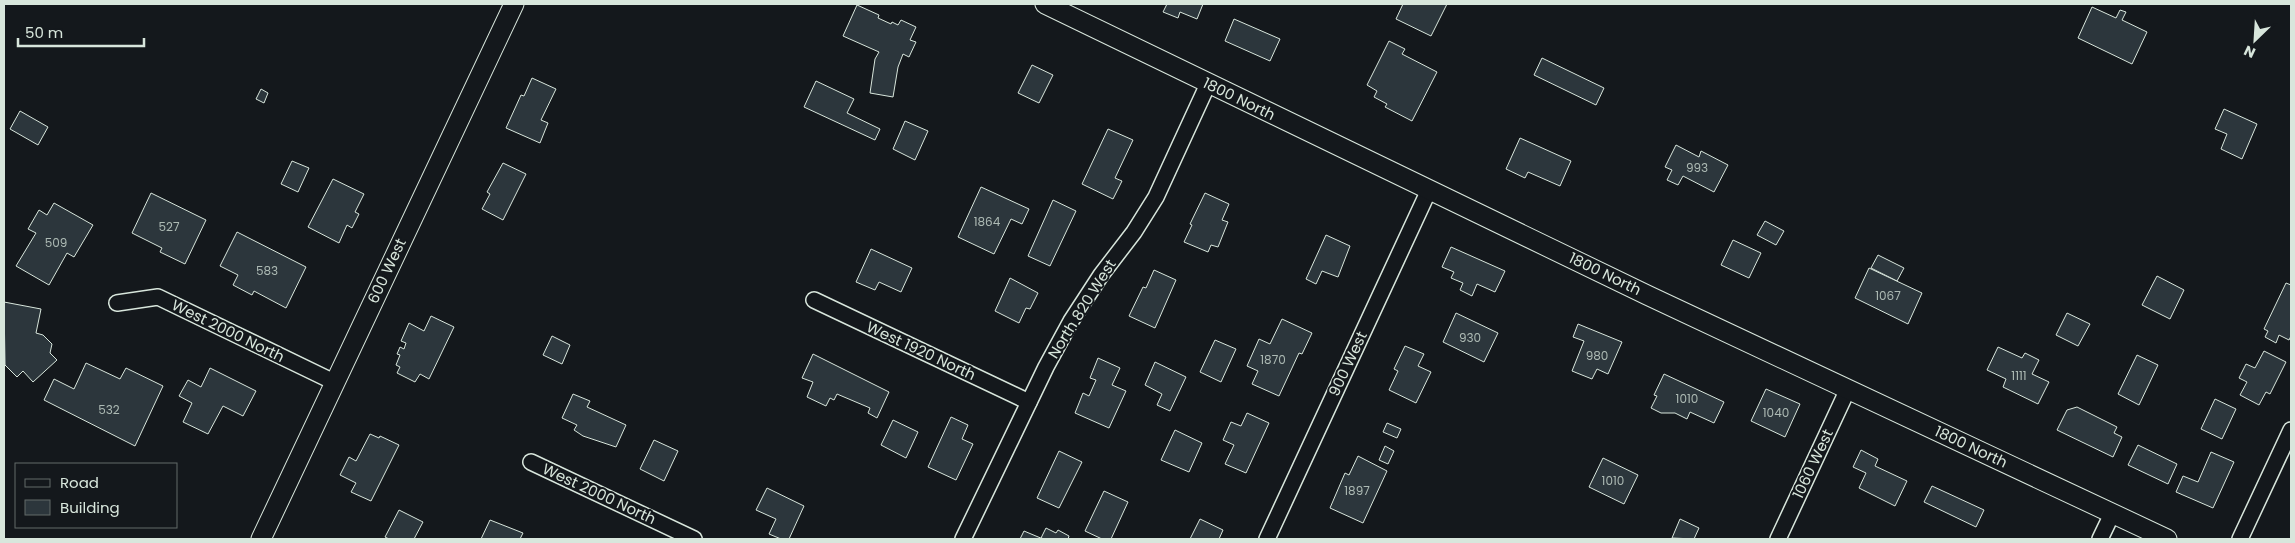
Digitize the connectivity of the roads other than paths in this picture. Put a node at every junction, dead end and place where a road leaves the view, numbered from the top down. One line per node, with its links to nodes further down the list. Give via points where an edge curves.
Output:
1 (514, 4): 7 (street, 600 West)
2 (1045, 4): 3 (street, 1800 North)
3 (1208, 84): 4 (street, 1800 North); 9 (street, North 820 West, via 1156,198 1071,321)
4 (1429, 190): 8 (street, 1800 North); 16 (street, 900 West)
5 (814, 300): 9 (street, West 1920 North)
6 (117, 303): 7 (street, West 2000 North, via 158,297)
7 (334, 382): 13 (street, 600 West)
8 (1848, 389): 12 (street, 1800 North); 17 (street, 1060 West)
9 (1029, 402): 15 (street, North 820 West)
10 (2291, 430): 20 (street)
11 (531, 462): 14 (street, West 2000 North)
12 (2112, 514): 18 (street); 19 (street, 1800 North)
13 (260, 539)
14 (694, 539)
15 (964, 539)
16 (1267, 539)
17 (1778, 539)
18 (2100, 539)
19 (2167, 539)
20 (2240, 539)

